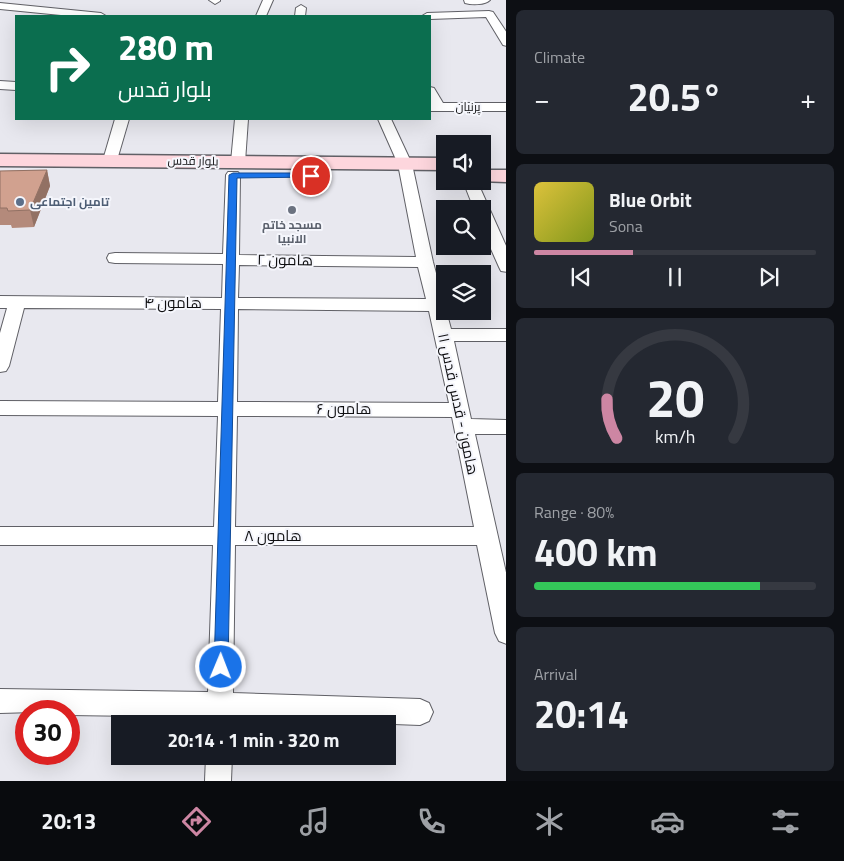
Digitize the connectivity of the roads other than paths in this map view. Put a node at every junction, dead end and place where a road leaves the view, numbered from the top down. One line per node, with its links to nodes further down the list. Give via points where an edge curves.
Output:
1 (83, 0): 6 (street)
2 (268, 0): 8 (street)
3 (485, 0): 4 (street)
4 (469, 1)
5 (5, 5): 6 (street)
6 (70, 14): 7 (street)
7 (86, 15)
8 (261, 15)
9 (431, 15): 10 (street, via 442,12 489,14)
10 (506, 43)
11 (0, 85): 12 (street)
12 (15, 86)
13 (434, 107): 14 (street, پرنیان)
14 (506, 107)
15 (122, 120): 19 (street)
16 (241, 120): 23 (street)
17 (385, 120): 24 (street, هامون - قدس قدس ۱۱)
18 (0, 160): 19 (main road, بلوار قدس)
19 (110, 160): 23 (main road, بلوار قدس)
20 (491, 164): 21 (main road)
21 (506, 164)
22 (436, 165): 24 (main road, بلوار قدس)
23 (236, 169): 24 (main road, بلوار قدس); 25 (main road, بلوار قدس); 31 (street)
24 (407, 170): 26 (main road, بلوار قدس); 32 (street, هامون - قدس قدس ۱۱)
25 (0, 175)
26 (436, 175)
27 (491, 176): 28 (main road)
28 (506, 176)
29 (491, 231): 33 (street)
30 (115, 258): 31 (street, هامون ۲)
31 (231, 260): 32 (street, هامون ۲); 35 (street)
32 (425, 262): 36 (street, هامون - قدس قدس ۱۱)
33 (506, 267)
34 (8, 302): 35 (street, هامون ۴); 40 (street)
35 (230, 304): 36 (street, هامون ۴); 42 (street)
36 (436, 305)
37 (440, 320): 38 (street, هامون - قدس قدس ۱۱)
38 (444, 334): 39 (street); 43 (street, هامون - قدس قدس ۱۱)
39 (506, 335)
40 (0, 366)
41 (0, 408): 42 (street, هامون ۶)
42 (228, 408): 43 (street, هامون ۶); 46 (street)
43 (461, 418): 44 (street, هامون ۶); 47 (street, هامون - قدس قدس ۱۱)
44 (506, 427)
45 (0, 536): 46 (street, هامون ۸)
46 (224, 536): 47 (street, هامون ۸); 52 (street)
47 (486, 536): 48 (street, هامون - قدس قدس ۱۱)
48 (499, 566): 49 (street, هامون - قدس قدس ۱۱)
49 (506, 633)
50 (0, 701): 52 (street)
51 (420, 712): 52 (street)
52 (220, 714)
53 (219, 765): 54 (street)
54 (218, 781)

